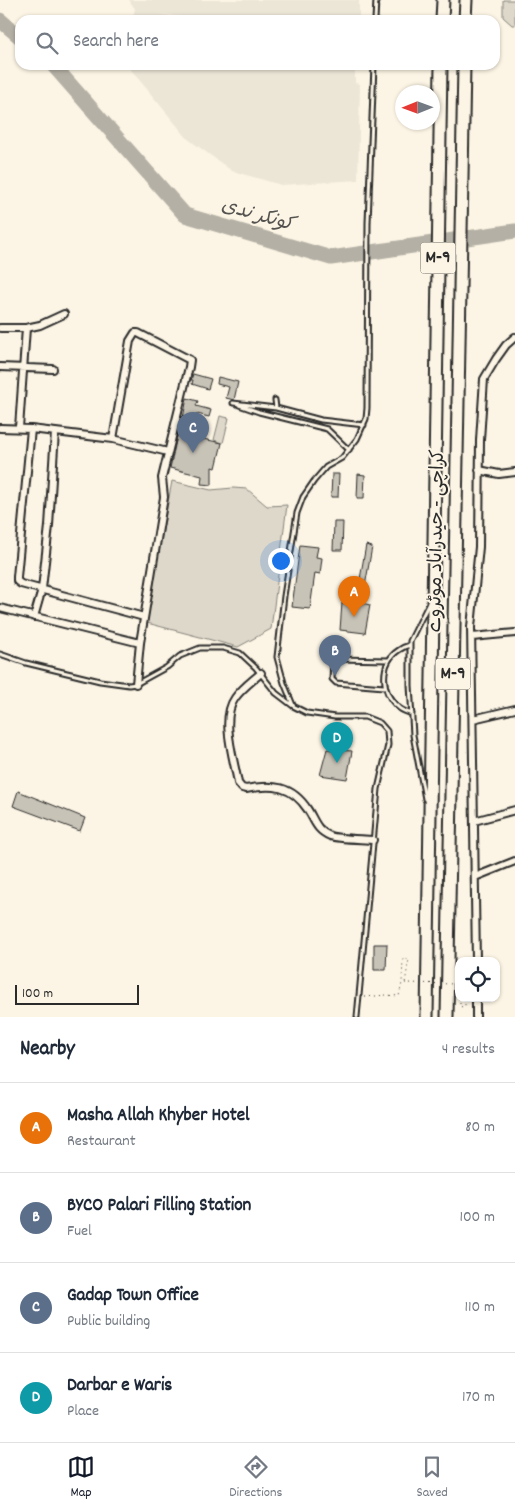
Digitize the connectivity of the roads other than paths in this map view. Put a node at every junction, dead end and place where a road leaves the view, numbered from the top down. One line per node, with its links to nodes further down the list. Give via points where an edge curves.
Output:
1 (376, 0): 4 (lane)
2 (443, 0): 5 (highway)
3 (466, 0): 6 (highway)
4 (375, 15)
5 (442, 15)
6 (465, 15)
7 (374, 70): 19 (lane, via 368,223 367,408)
8 (441, 70): 30 (highway, کراچی - حیدرآباد موٹروے / M-9)
9 (464, 70): 57 (highway, کراچی - حیدرآباد موٹروے / M-9)
10 (64, 314): 12 (street)
11 (0, 328): 12 (street)
12 (26, 328): 15 (street)
13 (515, 337): 27 (street, via 496,358 484,379)
14 (0, 367): 15 (street)
15 (23, 368): 16 (street); 21 (street)
16 (52, 369)
17 (275, 400): 18 (lane)
18 (276, 408): 19 (lane, via 321,420); 25 (lane, via 233,403 327,429)
19 (364, 425): 25 (lane)
20 (0, 428): 21 (street)
21 (19, 428): 22 (street)
22 (31, 429): 23 (street); 29 (street, via 16,577 21,584)
23 (55, 432): 24 (street); 29 (street)
24 (113, 439): 26 (street); 26 (street, via 130,341 138,332 190,360)
25 (349, 450): 43 (lane, via 314,481 303,497 298,513 277,657)
26 (168, 452): 33 (street, via 162,478 164,497)
27 (479, 470): 28 (street, via 499,474); 35 (street, via 479,547)
28 (515, 472)
29 (42, 589): 32 (street); 33 (street)
30 (433, 596): 37 (lane); 48 (highway, کراچی - حیدرآباد موٹروے / M-9)
31 (0, 608): 32 (street)
32 (34, 617): 36 (street)
33 (144, 617): 36 (street)
34 (515, 633): 35 (street)
35 (472, 637): 46 (street)
36 (140, 643): 41 (street)
37 (410, 644): 39 (lane); 45 (lane)
38 (0, 654): 41 (lane, via 100,682)
39 (389, 660): 42 (lane, via 384,673); 42 (lane, via 338,659 333,662 332,679 336,683)
40 (261, 673): 41 (lane, via 240,653 223,648 200,648 180,656); 43 (lane); 50 (street, via 233,700 228,716 229,737 242,788 284,788 308,809 316,826 330,836)
41 (136, 684)
42 (384, 687): 45 (lane, via 399,709)
43 (293, 706): 50 (lane, via 307,713 365,717 380,723 387,731 388,745 378,789)
44 (515, 709): 46 (street)
45 (412, 714): 48 (lane, via 413,736)
46 (473, 719): 49 (street)
47 (515, 810): 49 (street)
48 (430, 821): 56 (highway, کراچی - حیدرآباد موٹروے / M-9)
49 (474, 821): 52 (street)
50 (373, 840): 55 (lane)
51 (515, 861): 52 (street)
52 (475, 877): 53 (street)
53 (476, 957)
54 (476, 1002): 58 (street)
55 (357, 1017)
56 (427, 1017)
57 (447, 1017)
58 (476, 1017)

